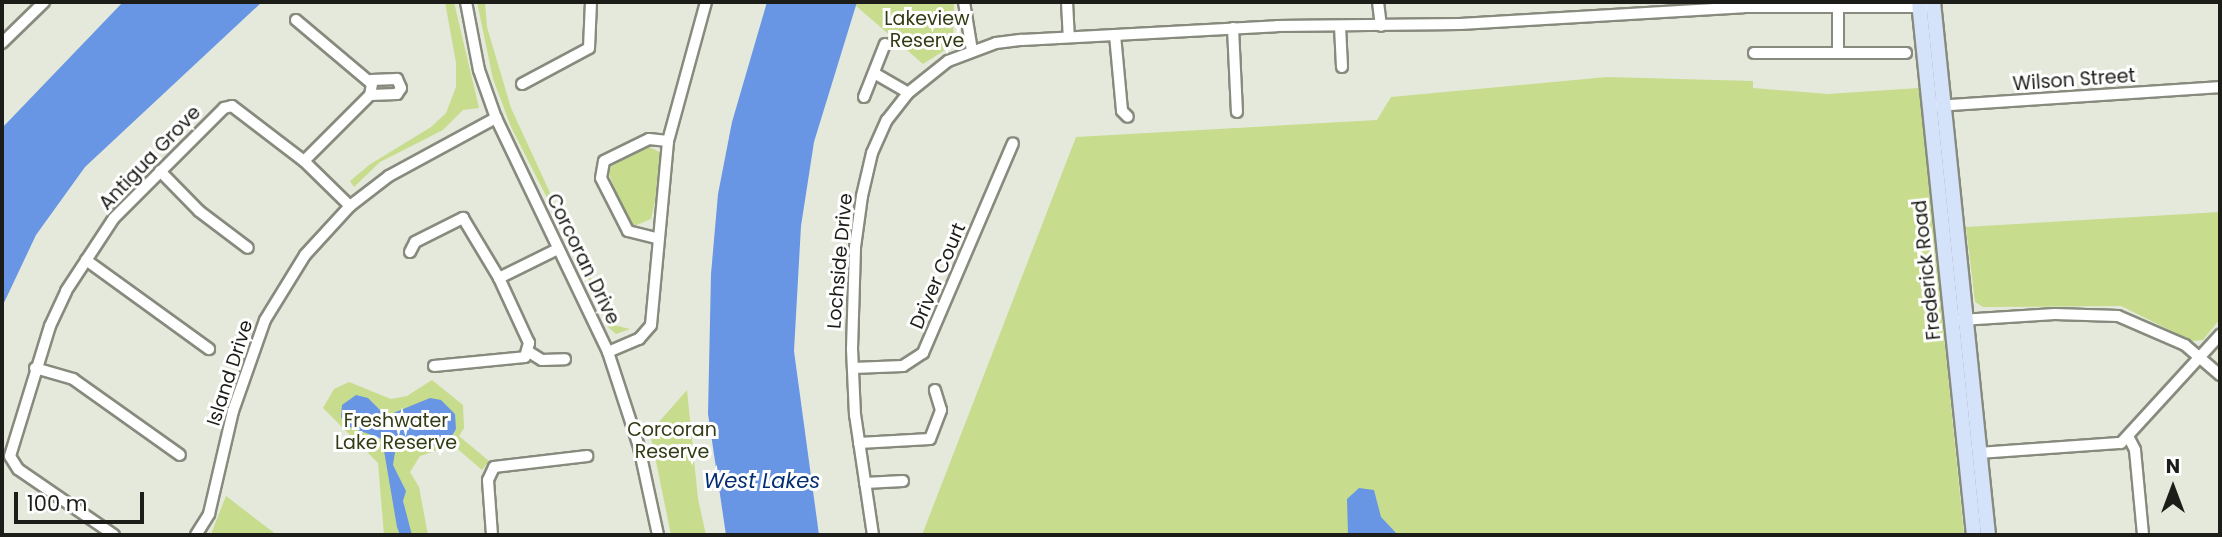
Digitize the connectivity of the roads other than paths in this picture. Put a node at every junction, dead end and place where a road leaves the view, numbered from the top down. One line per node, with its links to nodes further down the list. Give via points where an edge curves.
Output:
1 (44, 2): 17 (street)
2 (466, 2): 34 (street, Corcoran Drive, via 479,70)
3 (591, 2): 26 (street, via 589,48)
4 (706, 2): 35 (street)
5 (964, 2): 19 (street)
6 (1067, 2): 16 (street)
7 (1378, 2): 13 (street)
8 (1926, 4): 10 (street, Lochside Drive); 31 (main road, Frederick Road)
9 (1667, 6): 10 (street, Lochside Drive); 13 (street, Lochside Drive)
10 (1838, 7): 21 (street)
11 (296, 20): 25 (street)
12 (1340, 26): 13 (street, Lochside Drive); 14 (street, Lochside Drive); 23 (street)
13 (1381, 26)
14 (1233, 28): 15 (street, Lochside Drive); 32 (street)
15 (1115, 35): 16 (street, Lochside Drive); 33 (street, via 1122,111)
16 (1069, 37): 19 (street, Lochside Drive, via 996,43)
17 (2, 43)
18 (885, 44): 24 (street)
19 (972, 51): 28 (street, Lochside Drive, via 948,61)
20 (1754, 53): 21 (street)
21 (1838, 53): 22 (street)
22 (1906, 53)
23 (1342, 67)
24 (874, 73): 28 (street); 30 (street)
25 (371, 80): 29 (street); 29 (street, via 397,79 401,88 397,94)
26 (522, 84)
27 (2220, 88): 31 (street, Wilson Street)
28 (908, 93): 55 (street, Lochside Drive, via 887,120 866,174 855,247)
29 (370, 95): 37 (street)
30 (864, 97)
31 (1937, 106): 46 (main road, Frederick Road)
32 (1237, 112)
33 (1128, 117)
34 (496, 118): 39 (street, Island Drive, via 419,157); 42 (street, Corcoran Drive)
35 (668, 141): 40 (street); 40 (street, via 649,139 604,161 601,178 628,231)
36 (1013, 143): 55 (street, Driver Court, via 923,353 903,366)
37 (304, 161): 38 (street, Antigua Grove, via 232,106); 39 (street, Antigua Grove)
38 (160, 171): 41 (street, via 199,211); 44 (street, Antigua Grove, via 114,218)
39 (351, 206): 66 (street, Island Drive, via 305,255 265,320 233,411 209,514)
40 (656, 237): 50 (street, via 649,331)
41 (248, 248)
42 (558, 249): 45 (street); 50 (street, Corcoran Drive)
43 (410, 252): 45 (street, via 415,242 463,218)
44 (86, 260): 48 (street); 54 (street, Antigua Grove, via 66,291)
45 (499, 278): 49 (street)
46 (1959, 320): 51 (street, via 2054,314 2118,316 2154,328); 60 (main road, Frederick Road); 70 (main road, Frederick Road)
47 (2220, 335): 51 (street)
48 (209, 349)
49 (529, 352): 52 (street, via 542,360); 53 (street, via 525,357)
50 (607, 352): 68 (street, Corcoran Drive, via 639,447)
51 (2201, 357): 56 (street); 58 (street)
52 (565, 359)
53 (434, 366)
54 (35, 368): 61 (street, via 73,379); 65 (street, Antigua Grove, via 11,449 12,463)
55 (853, 368): 59 (street, Lochside Drive)
56 (2220, 375)
57 (936, 390): 59 (street, via 941,410 930,439)
58 (2129, 438): 60 (street, via 2121,443); 72 (street, via 2136,456)
59 (859, 443): 64 (street, Lochside Drive)
60 (1980, 453): 71 (main road, Frederick Road)
61 (180, 456)
62 (587, 457): 67 (street, via 495,467 488,480)
63 (903, 481): 64 (street)
64 (865, 483): 69 (street, Lochside Drive)
65 (114, 535)
66 (197, 535)
67 (492, 535)
68 (658, 535)
69 (873, 535)
70 (1974, 535)
71 (1988, 535)
72 (2143, 535)

